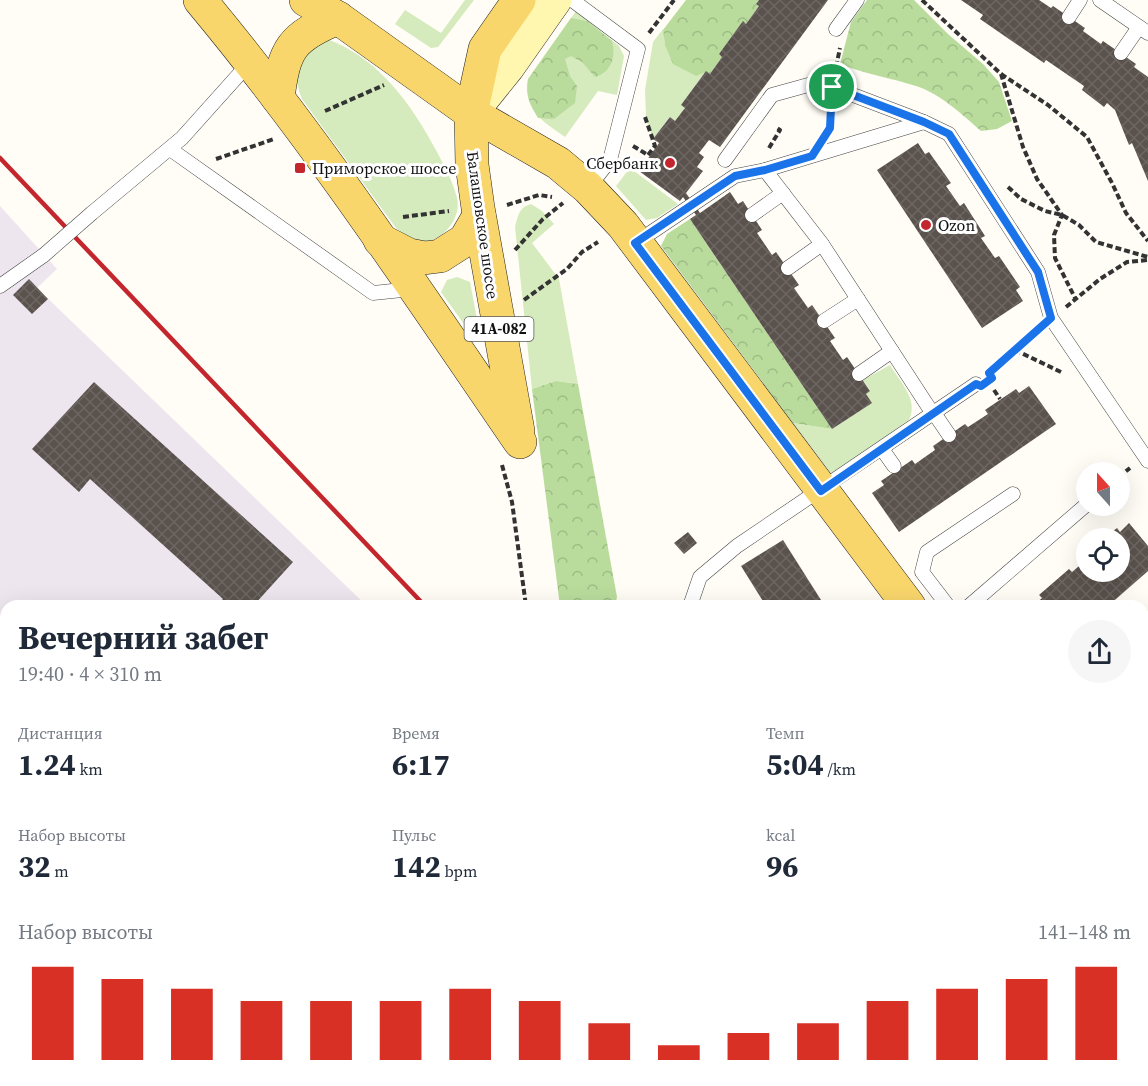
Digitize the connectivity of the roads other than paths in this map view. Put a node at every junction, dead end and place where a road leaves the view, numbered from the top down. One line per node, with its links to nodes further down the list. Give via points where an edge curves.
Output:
1 (200, 0): 14 (main road)
2 (306, 0): 10 (main road)
3 (519, 0): 16 (main road, Балашовское шоссе, via 485,50)
4 (555, 0): 16 (main road)
5 (572, 0): 21 (lane, via 638,48 610,160)
6 (857, 0): 11 (lane)
7 (1080, 0): 9 (lane)
8 (1100, 0): 12 (lane)
9 (1070, 17)
10 (338, 18): 15 (main road, via 312,29 297,41 281,71); 16 (main road)
11 (836, 29)
12 (1144, 30): 13 (lane)
13 (1121, 53)
14 (251, 61): 15 (main road); 18 (lane)
15 (278, 98): 26 (main road)
16 (471, 114): 21 (main road, via 558,163); 23 (main road, Балашовское шоссе, via 472,165)
17 (924, 122): 19 (lane, via 819,82 772,95); 20 (lane); 39 (lane, via 949,134 1038,272 1051,318)
18 (170, 149): 29 (lane, bridge, via 44,255); 30 (lane, via 373,293)
19 (724, 160)
20 (765, 170): 22 (lane); 25 (lane, via 735,176)
21 (588, 188): 25 (main road)
22 (783, 193): 24 (lane); 27 (lane)
23 (491, 212): 26 (main road, via 465,240 440,256 409,255); 30 (main road, Балашовское шоссе / 41А-082, via 509,449)
24 (752, 215)
25 (629, 234): 41 (main road)
26 (380, 240): 30 (main road)
27 (822, 244): 28 (lane); 31 (lane)
28 (788, 268)
29 (0, 286)
30 (414, 289)
31 (858, 299): 32 (lane); 33 (lane)
32 (824, 321)
33 (892, 351): 34 (lane); 36 (lane)
34 (859, 374)
35 (976, 384): 36 (lane)
36 (933, 414): 37 (lane); 38 (lane)
37 (949, 435)
38 (882, 449): 40 (lane); 41 (lane)
39 (1148, 461)
40 (894, 466)
41 (821, 491): 44 (lane, via 737,546 700,577); 45 (main road)
42 (1013, 494): 46 (lane, via 927,552 922,572)
43 (1076, 514): 47 (lane)
44 (692, 600)
45 (904, 600)
46 (943, 600)
47 (976, 600)

